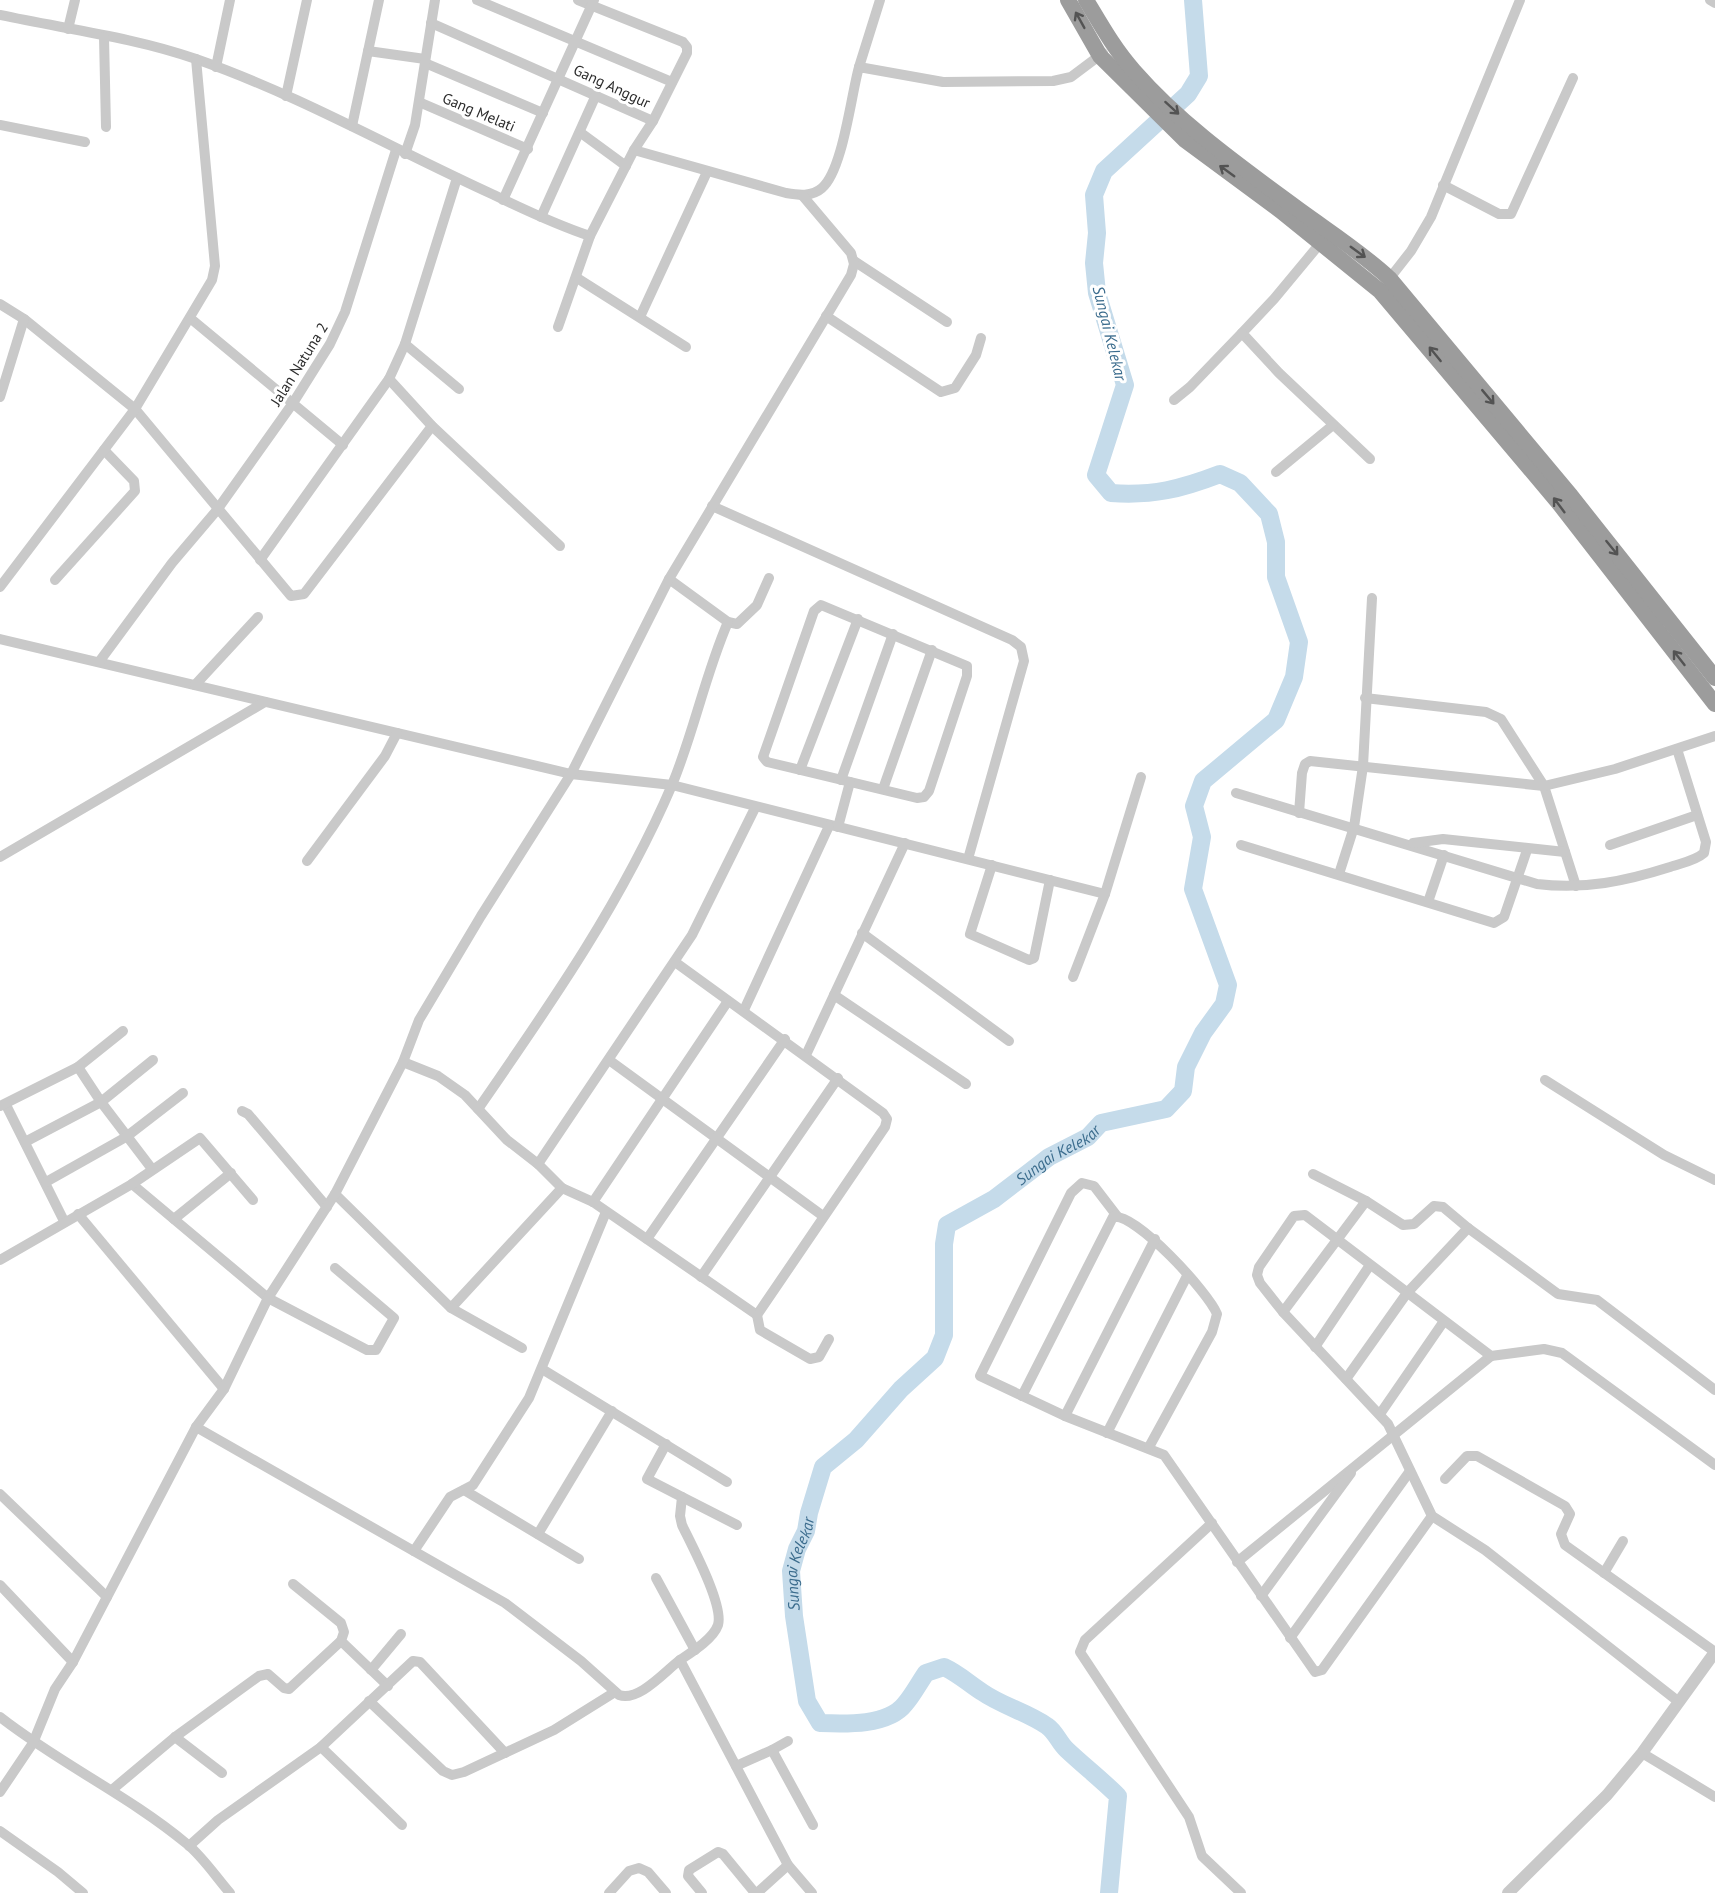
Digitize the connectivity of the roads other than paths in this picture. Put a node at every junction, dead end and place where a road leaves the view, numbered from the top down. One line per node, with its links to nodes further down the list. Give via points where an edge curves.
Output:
1 (75, 0): 17 (street)
2 (230, 0): 25 (street)
3 (307, 0): 32 (street)
4 (379, 0): 21 (street)
5 (435, 0): 16 (street, Jalan Natuna 2)
6 (477, 0): 19 (street)
7 (578, 0): 13 (street)
8 (880, 0): 26 (street)
9 (1068, 0): 22 (highway, one-way to 9)
10 (1086, 0): 20 (highway)
11 (1520, 0): 47 (street)
12 (1710, 0): 14 (street)
13 (593, 3): 19 (street); 29 (street, via 685,43 687,53)
14 (1715, 3)
15 (0, 15): 17 (street)
16 (431, 23): 24 (street, Jalan Natuna 2); 27 (street, Gang Anggur)
17 (68, 29): 18 (street)
18 (104, 37): 23 (street); 38 (street)
19 (575, 41): 27 (street); 29 (street)
20 (1113, 43): 22 (street); 30 (highway)
21 (368, 51): 24 (street); 37 (street)
22 (1100, 56): 26 (street, via 1071,77 1053,81 943,82); 30 (highway)
23 (196, 59): 25 (street); 58 (street, via 215,267 212,280)
24 (425, 61): 33 (street, Jalan Natuna 2); 34 (street)
25 (216, 67): 32 (street)
26 (859, 67): 48 (street, via 830,178 818,191)
27 (559, 78): 31 (street, Gang Anggur); 34 (street)
28 (1573, 78): 47 (street, via 1511,214 1499,214)
29 (672, 82): 35 (street)
30 (1145, 93): 52 (highway, via 1281,211)
31 (596, 95): 35 (street, Gang Anggur); 39 (street)
32 (286, 96): 37 (street)
33 (419, 102): 41 (street, Gang Melati); 43 (street, Jalan Natuna 2)
34 (543, 113): 41 (street)
35 (652, 121): 42 (street)
36 (0, 125): 40 (street)
37 (352, 126): 43 (street)
38 (106, 127)
39 (580, 133): 44 (street); 50 (street)
40 (85, 142)
41 (528, 149): 49 (street)
42 (634, 150): 44 (street); 45 (street)
43 (401, 152): 46 (street); 71 (street, Jalan Natuna 2, via 340,328)
44 (626, 166): 51 (street)
45 (707, 172): 48 (street); 59 (street)
46 (457, 178): 49 (street); 65 (street)
47 (1443, 185): 55 (street, via 1421,237)
48 (802, 195): 53 (street)
49 (503, 200): 50 (street)
50 (541, 217): 51 (street)
51 (590, 237): 54 (street)
52 (1324, 238): 55 (highway, via 1354,268); 63 (street)
53 (854, 261): 57 (street, via 851,275); 61 (street)
54 (577, 278): 59 (street); 62 (street)
55 (1384, 284): 86 (highway, via 1558,502)
56 (0, 304): 60 (street)
57 (826, 316): 64 (street, via 941,392 955,388 976,355); 79 (street)
58 (190, 318): 71 (street); 72 (street)
59 (640, 318): 66 (street)
60 (24, 319): 69 (street); 72 (street)
61 (947, 322)
62 (558, 327)
63 (1242, 333): 70 (street); 73 (street)
64 (981, 338)
65 (405, 344): 67 (street); 68 (street)
66 (686, 347)
67 (390, 379): 74 (street); 75 (street)
68 (459, 390)
69 (0, 397)
70 (1174, 400)
71 (293, 403): 75 (street); 80 (street, Jalan Natuna 2)
72 (135, 409): 76 (street); 80 (street)
73 (1333, 425): 77 (street); 78 (street)
74 (432, 426): 81 (street); 82 (street, via 304,594 293,597 285,592)
75 (343, 445): 82 (street)
76 (104, 450): 85 (street, via 134,481 135,489); 87 (street)
77 (1370, 459)
78 (1276, 472)
79 (712, 506): 84 (street); 126 (street, via 1021,647 1024,661)
80 (217, 510): 82 (street); 95 (street, Jalan Natuna 2, via 172,563)
81 (560, 546)
82 (260, 560)
83 (769, 578): 91 (street, via 757,605 737,624)
84 (669, 579): 91 (street); 106 (street)
85 (55, 580)
86 (1631, 584): 96 (highway); 100 (highway, one-way to 86)
87 (0, 587)
88 (1372, 598): 98 (street)
89 (258, 617): 97 (street)
90 (858, 619): 92 (street); 105 (street); 105 (street, via 824,605 814,611 762,753 767,762)
91 (728, 622): 109 (street)
92 (893, 634): 94 (street); 108 (street)
93 (0, 639): 95 (street)
94 (932, 650): 111 (street); 111 (street, via 965,664 968,671 929,791 918,798)
95 (99, 662): 97 (street)
96 (1715, 678)
97 (195, 685): 99 (street)
98 (1365, 698): 104 (street); 110 (street, via 1496,715)
99 (265, 702): 101 (street); 125 (street)
100 (1715, 705)
101 (398, 734): 106 (street); 127 (street)
102 (1715, 736): 103 (street)
103 (1677, 749): 110 (street); 115 (street)
104 (1363, 766): 110 (street); 114 (street, via 1314,761 1305,764); 117 (street)
105 (800, 770): 108 (street)
106 (571, 774): 109 (street); 147 (street, via 424,1011)
107 (1141, 777): 133 (street)
108 (845, 781): 111 (street); 116 (street)
109 (672, 785): 113 (street); 156 (street, via 596,935)
110 (1544, 786): 123 (street)
111 (883, 789)
112 (1236, 793): 114 (street)
113 (755, 808): 116 (street); 136 (street)
114 (1299, 813): 117 (street)
115 (1698, 815): 121 (street); 132 (street, via 1706,842 1706,851 1701,856 1623,881)
116 (833, 826): 118 (street); 140 (street)
117 (1354, 827): 119 (street); 129 (street)
118 (904, 843): 126 (street); 135 (street)
119 (1410, 844): 122 (street, via 1443,839); 124 (street)
120 (1241, 845): 129 (street)
121 (1610, 845)
122 (1527, 850): 123 (street); 130 (street)
123 (1565, 852): 132 (street)
124 (1444, 855): 130 (street); 134 (street)
125 (0, 857)
126 (968, 859): 128 (street)
127 (307, 861)
128 (992, 865): 131 (street); 131 (street, via 970,934 1029,960 1034,958)
129 (1339, 874): 134 (street)
130 (1518, 878): 132 (street, via 1537,884); 134 (street, via 1504,917 1497,922)
131 (1050, 880): 133 (street)
132 (1576, 886)
133 (1105, 894): 137 (street)
134 (1428, 902)
135 (862, 933): 138 (street); 143 (street)
136 (675, 962): 139 (street); 146 (street)
137 (1073, 977)
138 (834, 995): 144 (street); 151 (street)
139 (728, 1001): 140 (street); 153 (street)
140 (744, 1010): 142 (street)
141 (123, 1031): 148 (street)
142 (784, 1039): 144 (street); 159 (street)
143 (1009, 1041)
144 (806, 1055): 149 (street)
145 (153, 1060): 154 (street)
146 (609, 1060): 153 (street); 161 (street)
147 (403, 1062): 156 (street, via 444,1080); 170 (street)
148 (78, 1067): 154 (street); 155 (street)
149 (838, 1078): 165 (street); 177 (street, via 883,1113 886,1122)
150 (1545, 1080): 166 (street, via 1664,1155)
151 (966, 1084)
152 (183, 1093): 158 (street)
153 (660, 1100): 159 (street); 173 (street)
154 (100, 1102): 158 (street); 160 (street)
155 (3, 1106): 160 (street)
156 (478, 1108): 161 (street, via 507,1140)
157 (242, 1111): 174 (street)
158 (126, 1137): 162 (street); 167 (street)
159 (716, 1140): 165 (street); 182 (street)
160 (25, 1142): 167 (street)
161 (538, 1164): 169 (street)
162 (152, 1169): 163 (street, via 200,1138); 168 (street)
163 (231, 1173): 171 (street); 179 (street)
164 (1313, 1174): 172 (street)
165 (769, 1178): 177 (street); 189 (street)
166 (1715, 1180)
167 (46, 1182): 180 (street)
168 (132, 1184): 176 (street); 179 (street)
169 (562, 1188): 173 (street); 192 (street)
170 (335, 1194): 174 (street); 192 (street)
171 (253, 1200)
172 (1366, 1201): 181 (street, via 1408,1226 1439,1205); 184 (street)
173 (593, 1202): 175 (street)
174 (327, 1207): 191 (street)
175 (606, 1212): 182 (street); 200 (street)
176 (78, 1214): 180 (street); 202 (street)
177 (823, 1216): 194 (street)
178 (1117, 1216): 183 (street); 204 (street, via 1112,1219); 204 (street, via 1094,1186 1083,1183 1071,1193 980,1376)
179 (174, 1219): 191 (street)
180 (64, 1221): 185 (street)
181 (1468, 1228): 190 (street); 203 (street, via 1558,1294 1597,1300)
182 (647, 1239): 189 (street)
183 (1155, 1239): 188 (street); 207 (street)
184 (1336, 1239): 186 (street); 193 (street); 193 (street, via 1305,1215 1290,1220 1257,1275)
185 (0, 1260)
186 (1370, 1265): 190 (street); 197 (street)
187 (335, 1268): 191 (street, via 394,1318 376,1350 367,1350)
188 (1187, 1276): 209 (street); 212 (street, via 1215,1308 1217,1320)
189 (700, 1277): 194 (street)
190 (1407, 1293): 195 (street); 201 (street)
191 (268, 1298): 202 (street)
192 (451, 1308): 198 (street)
193 (1283, 1312): 197 (street)
194 (757, 1315): 196 (street, via 760,1330 810,1359 816,1359)
195 (1444, 1321): 199 (street); 206 (street)
196 (829, 1339)
197 (1315, 1347): 201 (street)
198 (522, 1348)
199 (1491, 1356): 210 (street); 214 (street, via 1544,1349 1562,1353)
200 (542, 1369): 205 (street); 218 (street, via 518,1416 473,1485)
201 (1346, 1379): 206 (street)
202 (224, 1389): 208 (street)
203 (1715, 1390)
204 (1022, 1396): 207 (street)
205 (612, 1411): 211 (street); 224 (street)
206 (1380, 1414): 210 (street)
207 (1065, 1416): 209 (street)
208 (196, 1427): 226 (street); 234 (street)
209 (1107, 1433): 212 (street)
210 (1394, 1434): 213 (street); 215 (street)
211 (666, 1444): 217 (street); 220 (street, via 647,1479)
212 (1149, 1447): 222 (street, via 1170,1461)
213 (1360, 1460): 228 (street); 233 (street)
214 (1715, 1465)
215 (1410, 1472): 221 (street); 236 (street)
216 (1445, 1479): 229 (street, via 1467,1456 1478,1456 1565,1506 1570,1514 1562,1541)
217 (727, 1482)
218 (464, 1490): 224 (street); 226 (street, via 450,1497)
219 (0, 1494): 234 (street)
220 (682, 1497): 223 (street); 238 (street, via 682,1524 712,1589 719,1621 716,1630)
221 (1432, 1516): 236 (street, via 1321,1671 1312,1669); 246 (street, via 1485,1550)
222 (1212, 1523): 228 (street); 272 (street, via 1085,1640 1080,1652 1189,1817 1202,1856)
223 (737, 1524)
224 (538, 1534): 227 (street)
225 (1623, 1541): 229 (street)
226 (414, 1551): 244 (street, via 505,1603)
227 (579, 1559)
228 (1237, 1562): 233 (street)
229 (1604, 1573): 239 (street)
230 (656, 1578): 238 (street)
231 (293, 1584): 237 (street, via 341,1623)
232 (2, 1592): 241 (street)
233 (1261, 1596): 236 (street)
234 (107, 1597): 241 (street)
235 (401, 1634): 242 (street)
236 (1290, 1638)
237 (341, 1641): 242 (street); 248 (street, via 292,1688 284,1688 270,1676 262,1675)
238 (695, 1650): 240 (street)
239 (1715, 1652): 246 (street)
240 (681, 1660): 244 (street, via 636,1694 627,1697); 255 (street)
241 (73, 1662): 250 (street, via 55,1689)
242 (371, 1670): 243 (street)
243 (388, 1686): 245 (street); 253 (street, via 412,1662 420,1662)
244 (615, 1692): 253 (street, via 587,1712)
245 (369, 1701): 251 (street); 253 (street, via 447,1773 460,1774)
246 (1679, 1702): 254 (street)
247 (0, 1718): 250 (street)
248 (175, 1737): 256 (street); 257 (street)
249 (788, 1741): 252 (street)
250 (33, 1743): 257 (street); 258 (street)
251 (321, 1747): 260 (street); 263 (street, via 218,1820)
252 (772, 1749): 255 (street); 261 (street)
253 (506, 1753)
254 (1642, 1753): 259 (street); 273 (street, via 1607,1795)
255 (736, 1766): 264 (street)
256 (222, 1773)
257 (113, 1789): 263 (street)
258 (0, 1792)
259 (1715, 1797)
260 (402, 1825)
261 (813, 1825)
262 (0, 1831): 266 (street)
263 (189, 1846): 267 (street)
264 (788, 1865): 270 (street); 271 (street)
265 (611, 1892): 268 (street, via 629,1872 639,1868)
266 (83, 1893)
267 (230, 1893)
268 (666, 1893)
269 (702, 1893): 270 (street, via 688,1873 718,1852)
270 (756, 1893)
271 (812, 1893)
272 (1241, 1893)
273 (1508, 1893)

